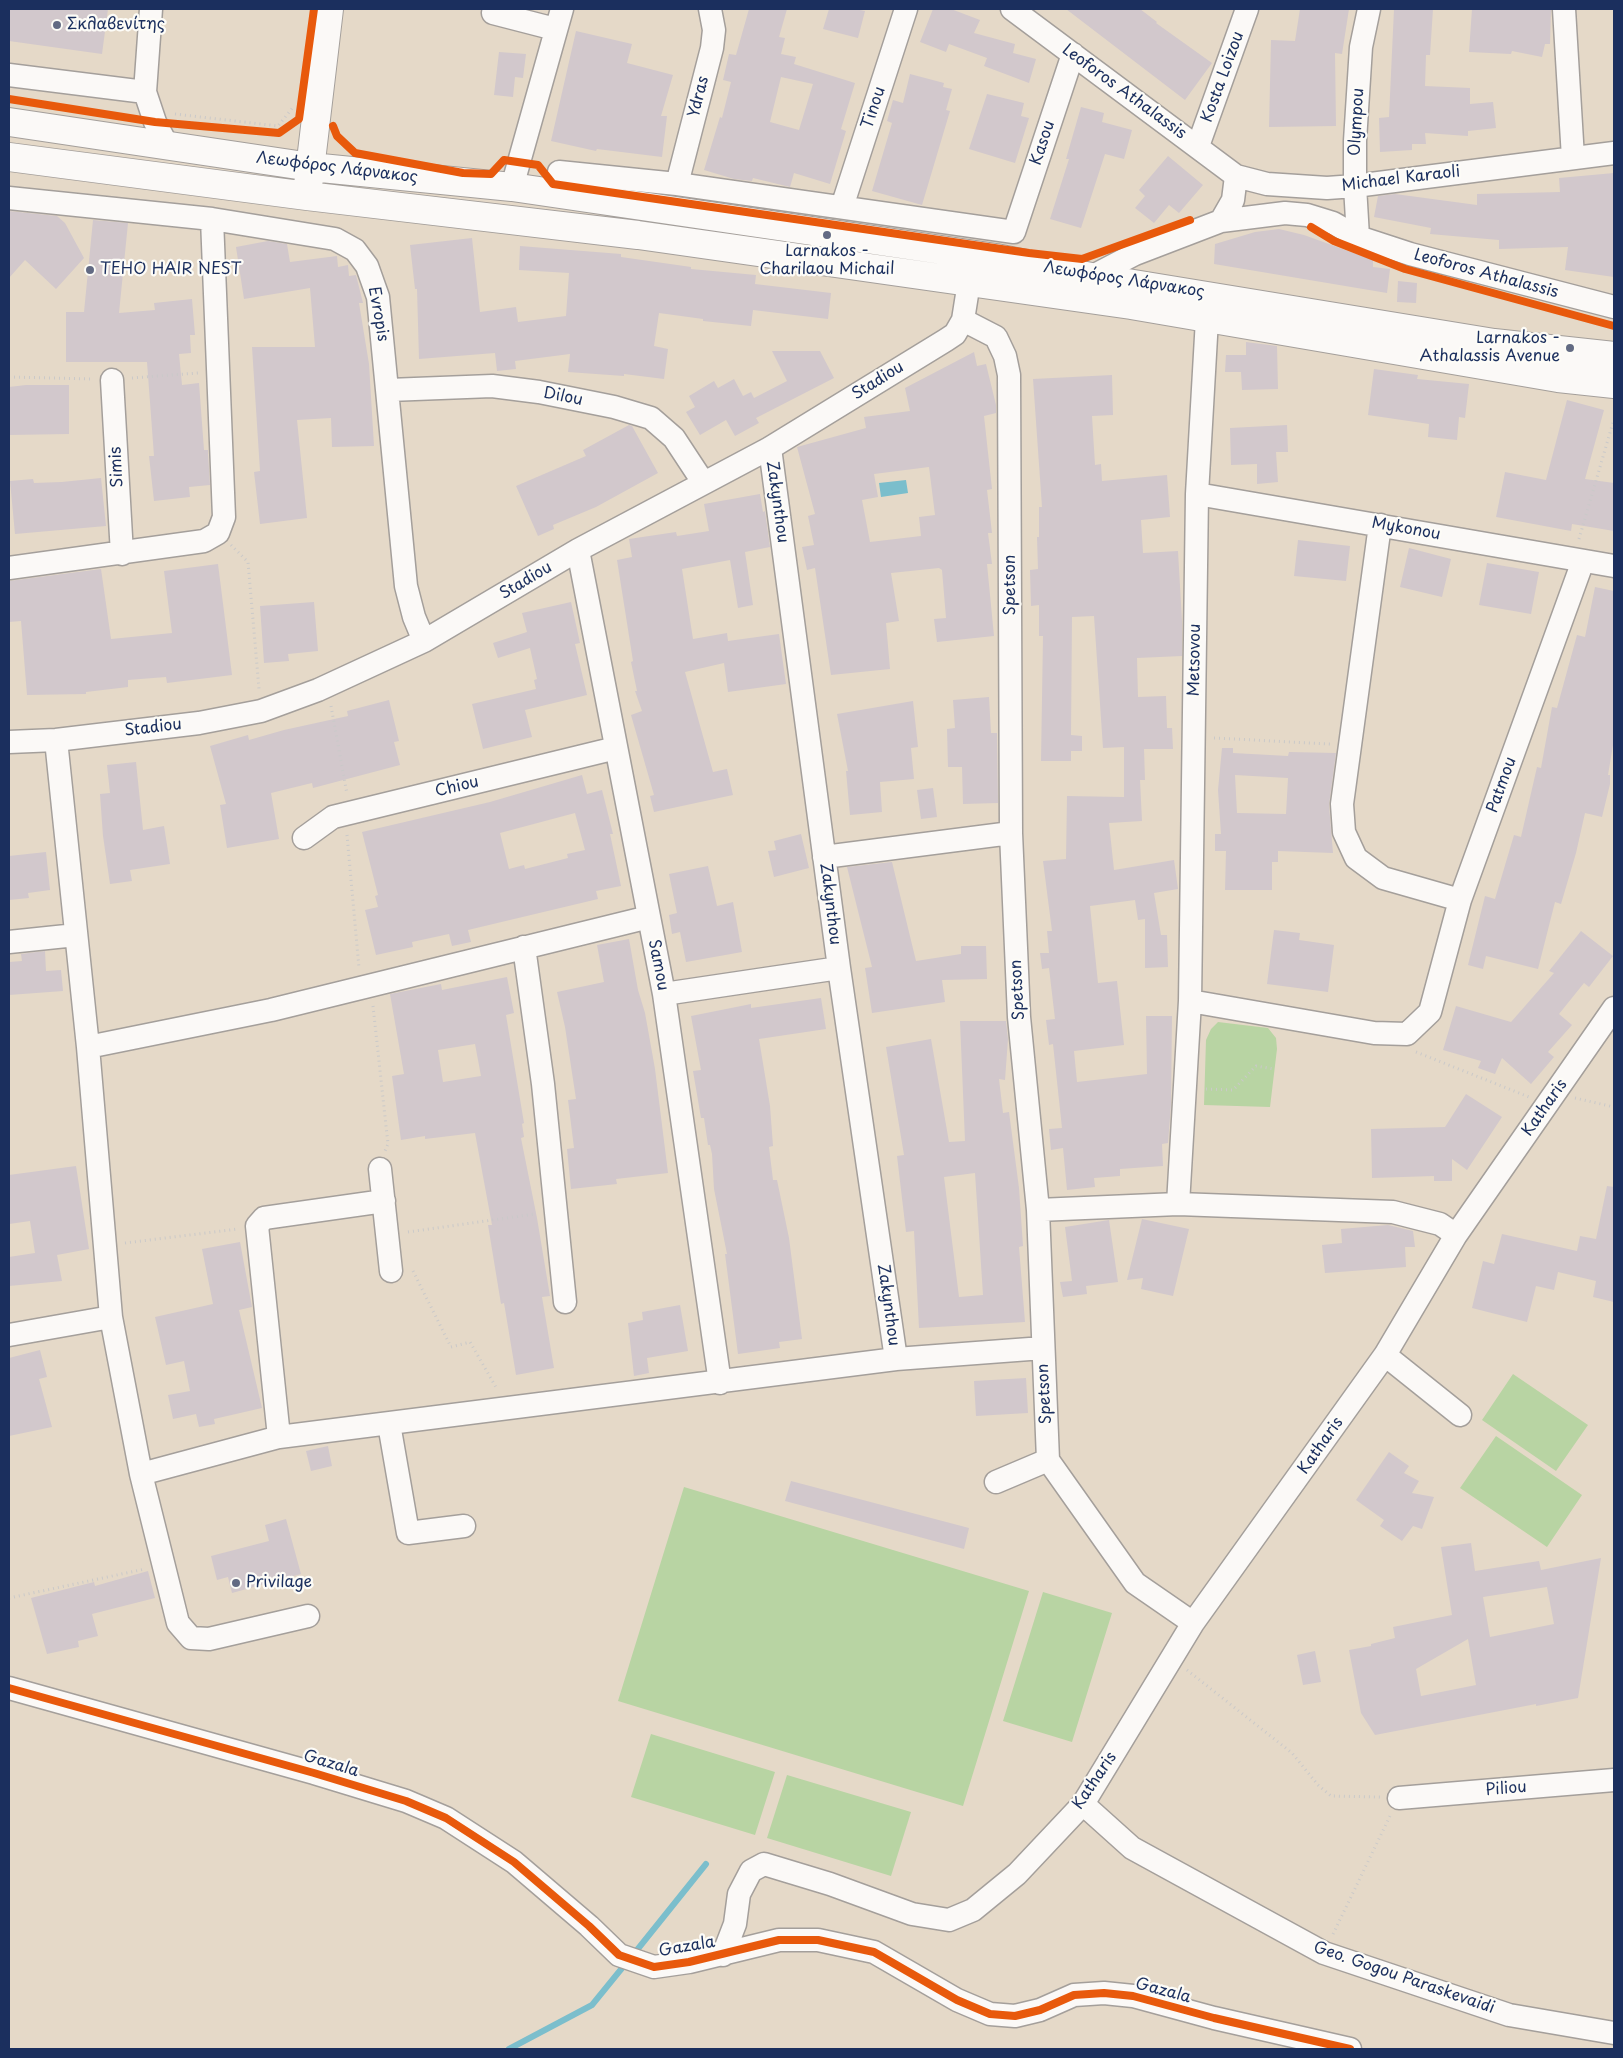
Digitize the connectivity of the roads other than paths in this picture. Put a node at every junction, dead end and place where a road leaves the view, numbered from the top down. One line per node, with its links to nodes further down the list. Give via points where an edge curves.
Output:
1 (151, 9): 13 (street)
2 (329, 9): 20 (main road)
3 (710, 9): 23 (street, Ydras, via 714,30 712,48)
4 (906, 9): 28 (street, Tinou)
5 (1012, 9): 11 (street, Leoforos Athalassis)
6 (1248, 9): 16 (street, Kosta Loizou)
7 (1369, 9): 24 (street, Olympou, via 1361,47)
8 (1564, 9): 19 (street)
9 (493, 13): 10 (street)
10 (558, 19): 25 (street)
11 (1073, 54): 16 (street, Leoforos Athalassis); 28 (street, Kasou, via 1014,232)
12 (9, 74): 13 (street)
13 (148, 102): 15 (street)
14 (9, 122): 15 (main road, Λεωφόρος Λάρνακος)
15 (167, 145): 20 (main road, Λεωφόρος Λάρνακος)
16 (1198, 146): 22 (street, Leoforos Athalassis)
17 (1614, 153): 19 (street, Michael Karaoli)
18 (9, 157): 26 (main road, Λεωφόρος Λάρνακος)
19 (1573, 158): 24 (street, Michael Karaoli)
20 (311, 167): 25 (main road, Λεωφόρος Λάρνακος); 26 (main road)
21 (559, 172): 23 (street)
22 (1236, 176): 24 (street, Michael Karaoli, via 1266,184 1327,188); 30 (street, via 1233,200)
23 (677, 184): 28 (street)
24 (1355, 186): 31 (street, Olympou)
25 (512, 187): 32 (main road, Λεωφόρος Λάρνακος, via 996,258)
26 (307, 196): 33 (main road, Λεωφόρος Λάρνακος, via 638,236)
27 (9, 198): 29 (street, Evropis)
28 (842, 208)
29 (212, 219): 40 (street, Evropis, via 335,239 355,250 367,266 378,297); 46 (street, via 224,517 218,533 204,541)
30 (1221, 221): 31 (street, via 1285,213 1307,215); 32 (street, via 1135,254)
31 (1358, 236): 34 (street, Leoforos Athalassis, via 1410,254)
32 (1090, 277): 37 (main road, Λεωφόρος Λάρνακος, via 1494,343)
33 (968, 282): 35 (main road, Λεωφόρος Λάρνακος); 36 (street)
34 (1614, 307)
35 (1207, 319): 39 (main road, Λεωφόρος Λάρνακος, via 1558,378); 43 (street, Metsovou)
36 (963, 320): 41 (street, Stadiou, via 955,334 946,340); 54 (street, Spetson, via 996,337 1010,375)
37 (1614, 356)
38 (112, 380): 46 (street, Simis)
39 (1614, 384)
40 (389, 390): 42 (street, Dilou, via 492,386 540,392 652,418 674,438); 50 (street, Evropis, via 406,586)
41 (770, 448): 42 (street, Stadiou); 56 (street, Zakynthou)
42 (703, 482): 45 (street, Stadiou)
43 (1197, 494): 44 (street, Mykonou); 64 (street, Metsovou)
44 (1380, 525): 47 (street, Mykonou); 57 (street, via 1342,804 1344,832 1356,858 1383,878)
45 (578, 550): 50 (street, Stadiou); 53 (street, Samou)
46 (122, 554): 49 (street)
47 (1578, 560): 48 (street, Mykonou); 57 (street, Patmou)
48 (1614, 566)
49 (9, 568)
50 (424, 641): 51 (street, Stadiou, via 328,686 261,711 199,723)
51 (56, 740): 52 (street, Stadiou); 59 (street)
52 (9, 742)
53 (616, 748): 55 (street, Chiou, via 333,817); 58 (street, Samou)
54 (1011, 833): 56 (street); 70 (street, Spetson, via 1019,1017)
55 (304, 838)
56 (824, 857): 62 (street, Zakynthou)
57 (1460, 900): 64 (street, Patmou, via 1430,1012 1407,1034 1374,1033)
58 (649, 917): 61 (street); 63 (street, Samou)
59 (76, 935): 60 (street); 66 (street)
60 (9, 942)
61 (524, 947): 66 (street, via 197,1026); 73 (street, via 543,1084)
62 (839, 968): 63 (street); 78 (street, Zakynthou)
63 (664, 994): 79 (street, Samou)
64 (1190, 1001): 69 (street, Metsovou)
65 (1614, 1008): 71 (street, Katharis)
66 (88, 1047): 74 (street)
67 (380, 1169): 68 (street)
68 (384, 1201): 72 (street); 82 (street, via 264,1218 257,1226)
69 (1178, 1204): 70 (street); 71 (street, via 1393,1212 1440,1224)
70 (1038, 1210): 76 (street, Spetson)
71 (1456, 1235): 77 (street, Katharis)
72 (391, 1271)
73 (565, 1302)
74 (111, 1317): 75 (street); 84 (street)
75 (9, 1335)
76 (1043, 1348): 78 (street); 83 (street, Spetson)
77 (1385, 1355): 80 (street); 88 (street, Katharis)
78 (896, 1359): 79 (street)
79 (720, 1383): 81 (street)
80 (1460, 1415)
81 (389, 1424): 82 (street); 86 (street, via 408,1533)
82 (279, 1437): 84 (street)
83 (1048, 1460): 85 (street); 88 (street, via 1135,1583)
84 (140, 1474): 87 (street, via 178,1622 191,1638 209,1639)
85 (996, 1482)
86 (464, 1526)
87 (308, 1616)
88 (1193, 1623): 92 (street, Katharis)
89 (9, 1688): 93 (street, Gazala, via 314,1773 446,1818 514,1862 619,1955 654,1967)
90 (1614, 1780): 91 (street, Piliou)
91 (1399, 1798)
92 (1083, 1804): 93 (street, Katharis, via 1016,1874 974,1910 949,1920 912,1914 764,1864 751,1870 739,1894 735,1924); 94 (street, Geo. Gogou Paraskevaidi, via 1132,1848 1324,1953 1509,2015)
93 (722, 1955): 95 (street, Gazala, via 780,1940 818,1940 874,1952 957,2000 990,2014 1015,2016 1040,2010 1074,1995 1104,1992 1133,1996)
94 (1614, 2033)
95 (1350, 2049)

